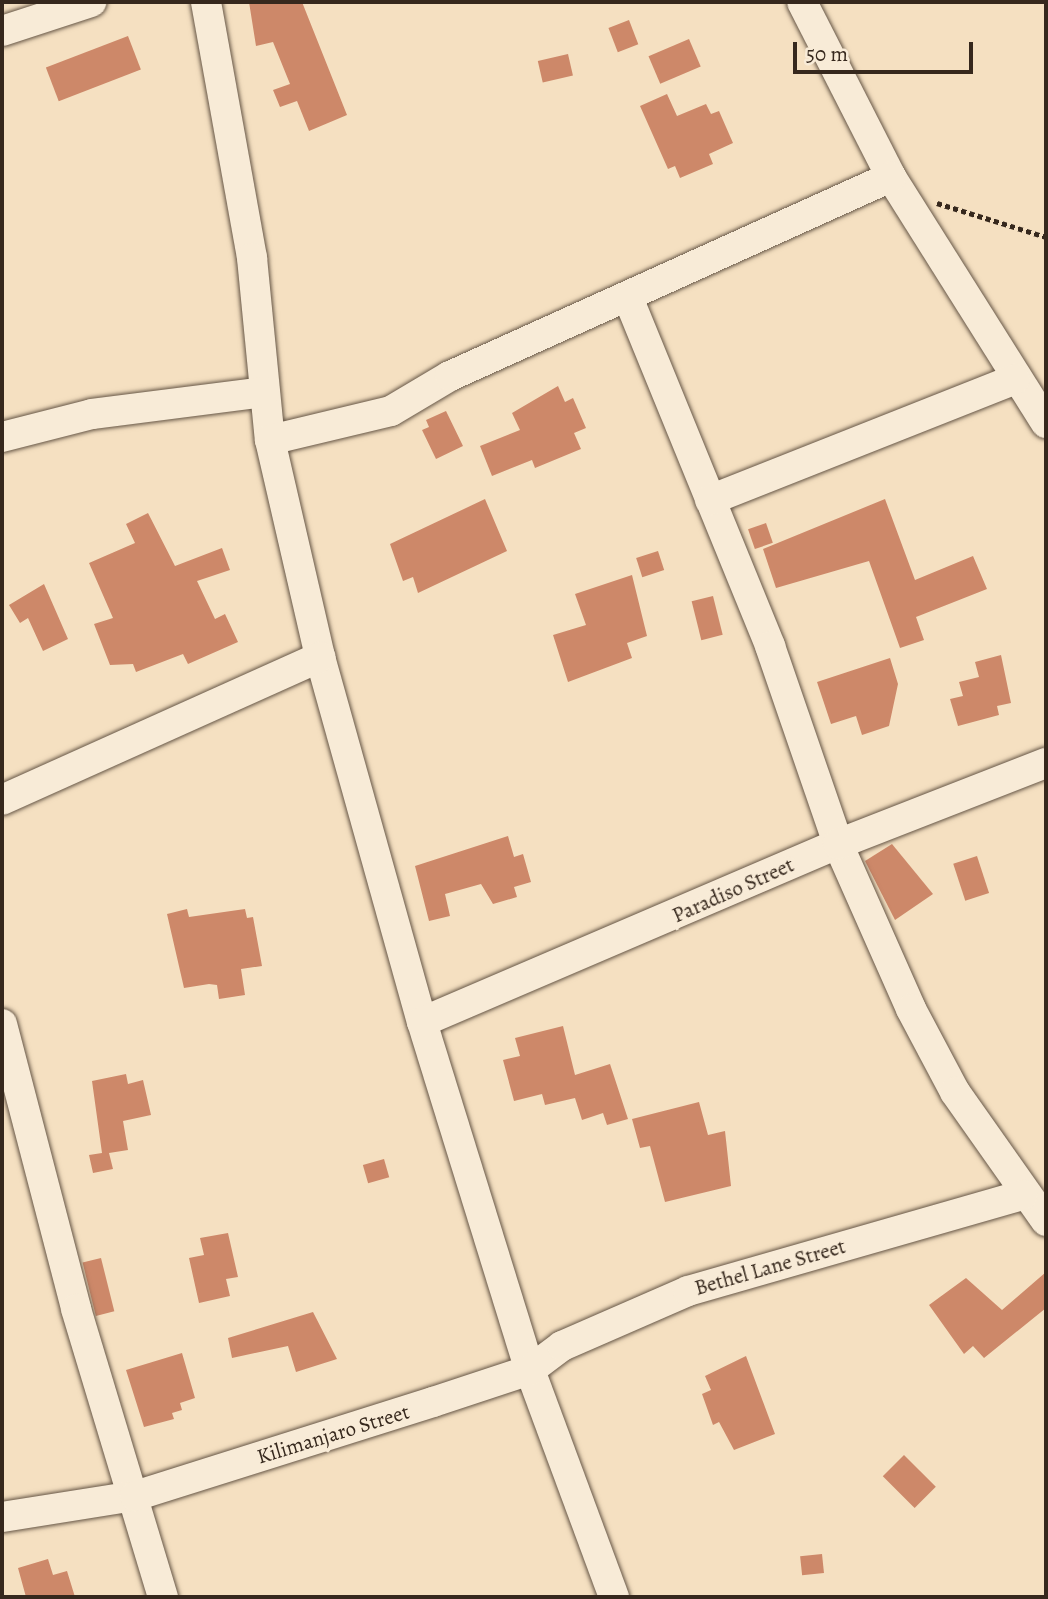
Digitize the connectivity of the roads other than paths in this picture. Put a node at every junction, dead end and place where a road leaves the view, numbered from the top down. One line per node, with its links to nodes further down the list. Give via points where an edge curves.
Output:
1 (91, 2): 4 (street)
2 (206, 2): 8 (street, via 252,258)
3 (802, 2): 5 (street)
4 (2, 31)
5 (899, 188): 6 (street, via 772,227); 7 (street)
6 (629, 300): 11 (street, via 462,370 391,411); 12 (street)
7 (1016, 379): 9 (street); 12 (street)
8 (264, 392): 10 (street, via 93,414); 11 (street)
9 (1046, 424)
10 (2, 437)
11 (270, 440): 13 (street)
12 (710, 500): 16 (street, via 770,646)
13 (320, 657): 15 (street); 17 (street)
14 (1046, 763): 16 (street, Paradiso Street)
15 (2, 800)
16 (838, 844): 17 (street, Paradiso Street); 19 (street, via 911,1009 955,1092)
17 (422, 1022): 21 (street)
18 (2, 1024): 22 (street, via 76,1309)
19 (1022, 1195): 20 (street); 21 (street, Bethel Lane Street, via 688,1291 562,1346)
20 (1046, 1221)
21 (530, 1370): 22 (street, Kilimanjaro Street); 25 (street)
22 (135, 1496): 23 (street, Kilimanjaro Street); 24 (street)
23 (2, 1517)
24 (163, 1597)
25 (614, 1597)

